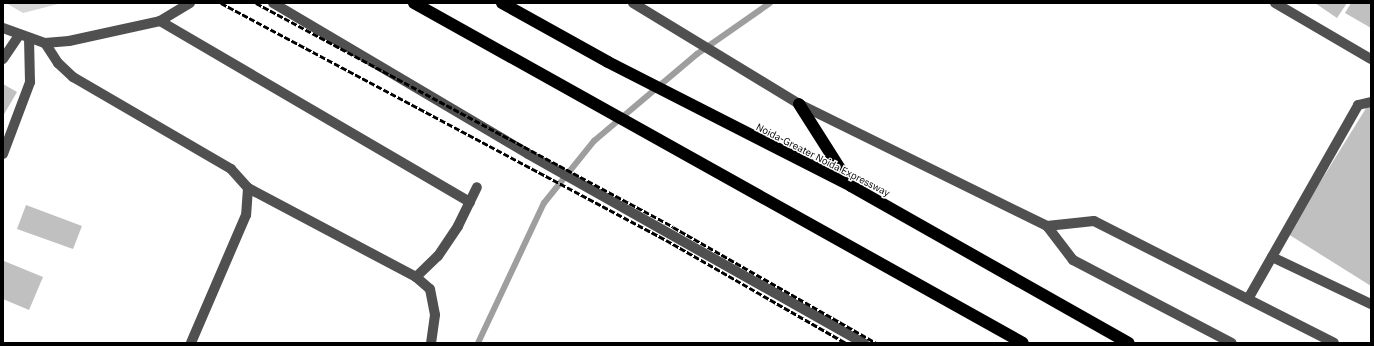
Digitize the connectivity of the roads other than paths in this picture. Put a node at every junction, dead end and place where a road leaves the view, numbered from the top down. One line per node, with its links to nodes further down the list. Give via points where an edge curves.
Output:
1 (190, 3): 7 (street)
2 (273, 3): 27 (street, via 528,154)
3 (414, 3): 28 (highway, via 569,87)
4 (502, 3): 16 (highway, Noida-Greater Noida Expressway, via 697,109)
5 (633, 3): 14 (street)
6 (1275, 3): 12 (street)
7 (160, 21): 10 (street); 19 (street)
8 (3, 28): 9 (street)
9 (24, 37): 10 (street); 11 (street); 15 (street, via 30,82)
10 (45, 43): 18 (street, via 58,63 73,77 232,169)
11 (3, 59)
12 (1371, 60)
13 (1371, 102): 21 (street, via 1358,105)
14 (799, 104): 16 (highway); 20 (street)
15 (3, 154)
16 (851, 186): 29 (highway, Noida-Greater Noida Expressway)
17 (477, 187): 19 (street)
18 (248, 188): 22 (street); 25 (street, via 246,215)
19 (470, 202): 22 (street, via 438,256)
20 (1047, 226): 23 (street, via 1094,221); 30 (street, via 1073,260)
21 (1272, 257): 23 (street); 24 (street)
22 (416, 277): 26 (street, via 430,289 434,315)
23 (1248, 299): 31 (street)
24 (1371, 304)
25 (191, 343)
26 (431, 343)
27 (864, 343)
28 (1023, 343)
29 (1129, 343)
30 (1232, 343)
31 (1334, 343)

